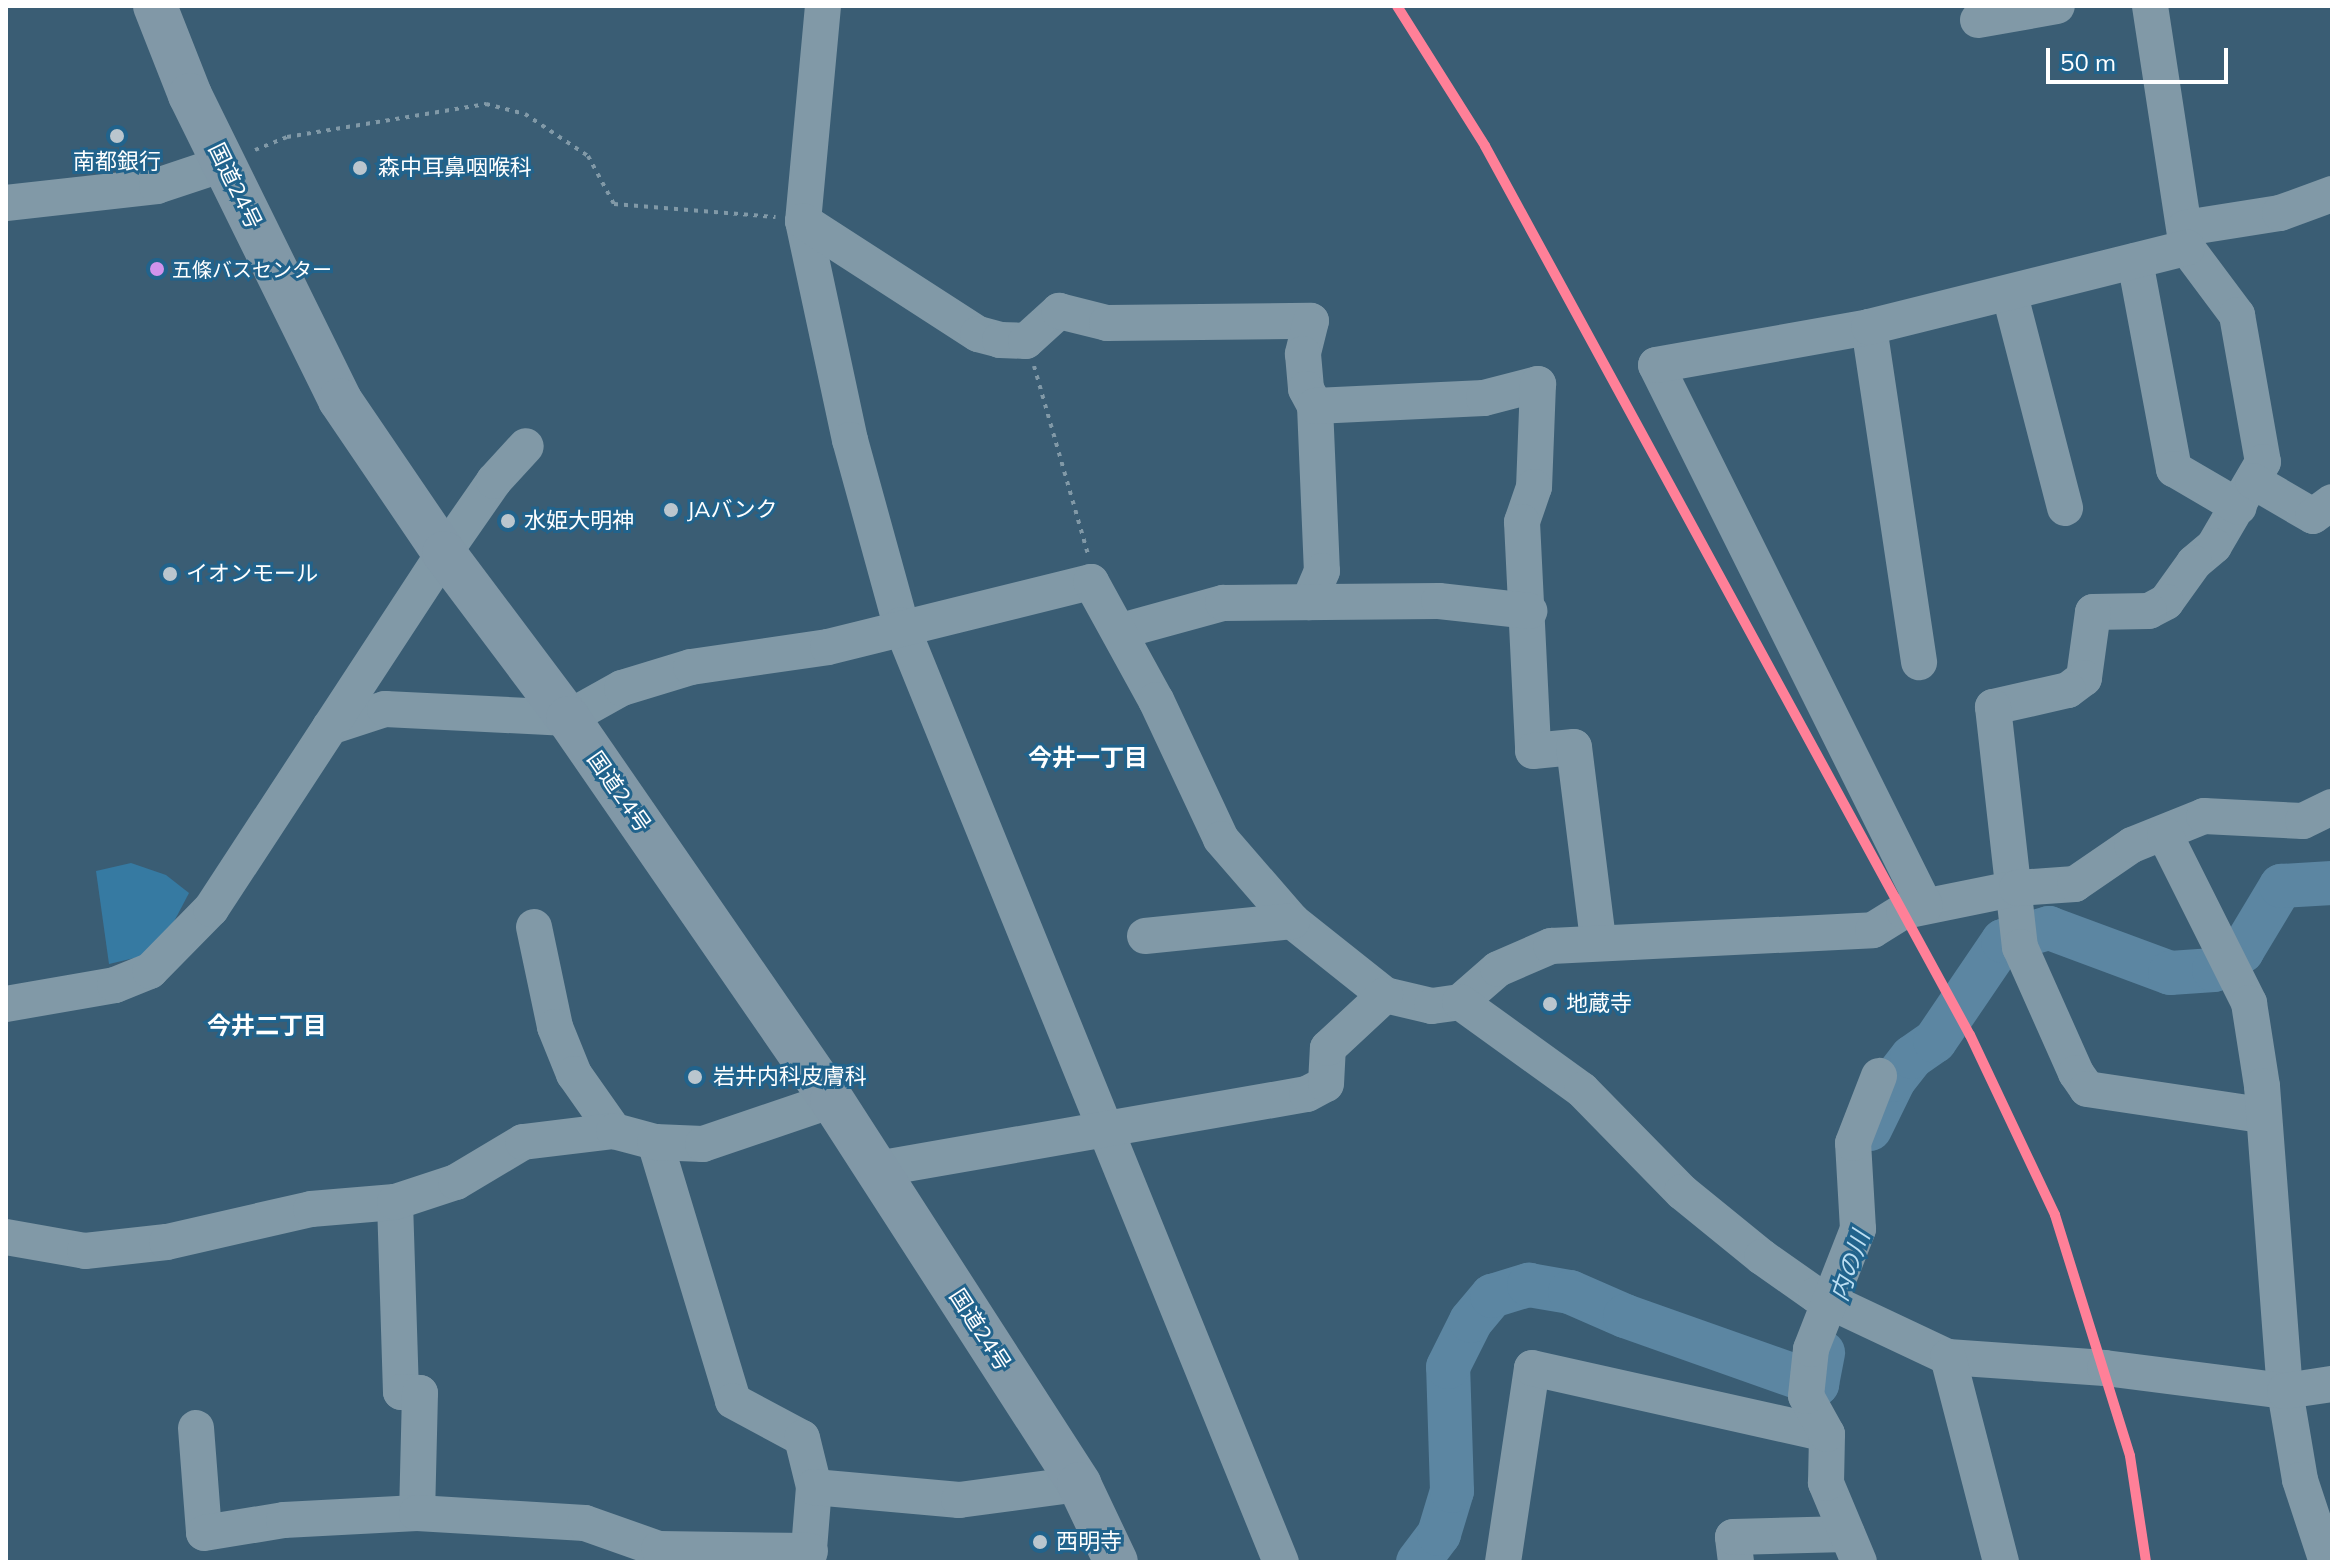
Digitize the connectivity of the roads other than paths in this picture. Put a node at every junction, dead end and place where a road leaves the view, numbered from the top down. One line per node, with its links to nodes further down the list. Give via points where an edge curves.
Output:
1 (155, 6): 6 (highway, 国道24号)
2 (823, 6): 9 (street)
3 (2057, 6): 5 (street)
4 (2150, 6): 10 (street)
5 (1978, 20)
6 (223, 164): 8 (street, via 157,186); 19 (highway, 国道24号, via 340,400)
7 (2332, 194): 10 (street)
8 (6, 203)
9 (803, 221): 14 (street, via 978,334 1026,341 1059,311 1107,323 1311,321 1303,354 1306,389); 22 (street, via 850,440)
10 (2187, 237): 11 (street); 16 (street, via 2237,315 2263,462)
11 (2135, 261): 12 (street); 16 (street, via 2174,469)
12 (2010, 295): 13 (street); 18 (street)
13 (1869, 327): 24 (street); 29 (street, via 1656,365)
14 (1315, 406): 20 (street, via 1322,571); 21 (street, via 1484,398 1538,384 1534,487 1522,522)
15 (526, 446): 19 (street, via 494,481)
16 (2246, 494): 17 (street, via 2313,516); 30 (street, via 2214,546 2194,563 2166,602 2149,611 2093,612 2084,678 2068,690 1993,707)
17 (2332, 502)
18 (2065, 508)
19 (444, 553): 25 (highway, 国道24号); 26 (street)
20 (1309, 602): 21 (street, via 1439,601); 23 (street, via 1223,603)
21 (1529, 611): 34 (street, via 1533,751 1574,747)
22 (901, 625): 23 (street, via 1091,582); 25 (street, via 828,647 691,667 622,688); 41 (street)
23 (1121, 631): 31 (street, via 1221,839)
24 (1919, 662)
25 (568, 718): 26 (street, via 385,709); 39 (highway, 国道24号)
26 (330, 727): 37 (street, via 211,909 150,971 115,985)
27 (2332, 807): 28 (street, via 2303,821 2204,816)
28 (2165, 835): 30 (street, via 2132,845); 40 (street, via 2249,1003)
29 (1925, 906): 30 (street); 34 (street, via 1904,911 1873,930)
30 (2019, 919): 40 (street, via 2087,1089)
31 (1292, 921): 33 (street); 35 (street)
32 (534, 927): 42 (street, via 574,1074)
33 (1145, 936)
34 (1598, 940): 36 (street, via 1551,946 1498,969)
35 (1385, 995): 36 (street, via 1432,1006); 41 (street, via 1328,1048 1326,1084 1307,1094)
36 (1460, 1002): 47 (street, via 1582,1090 1682,1192 1762,1257)
37 (6, 1004)
38 (1879, 1076): 47 (street, via 1853,1143 1858,1229)
39 (832, 1100): 43 (street, via 703,1144); 44 (highway, 国道24号)
40 (2261, 1115): 50 (street)
41 (1101, 1126): 44 (street, via 948,1160); 58 (street)
42 (614, 1131): 43 (street); 45 (street, via 523,1142 456,1182)
43 (655, 1142): 54 (street, via 733,1401 802,1438)
44 (877, 1169): 53 (highway, 国道24号)
45 (395, 1202): 46 (street, via 311,1209 167,1242 85,1251); 55 (street, via 401,1392 420,1393)
46 (6, 1237)
47 (1829, 1301): 48 (street); 52 (street, via 1811,1349 1806,1396)
48 (1948, 1357): 50 (street, via 2105,1368); 62 (street)
49 (2332, 1384): 50 (street)
50 (2285, 1391): 63 (street, via 2300,1480)
51 (196, 1428): 55 (street, via 204,1533 284,1520)
52 (1827, 1434): 56 (street, via 1826,1483); 60 (street, via 1532,1368)
53 (1079, 1484): 54 (street, via 959,1500); 59 (highway, 国道24号)
54 (814, 1487): 57 (street)
55 (417, 1513): 57 (street, via 585,1523 659,1549)
56 (1853, 1548): 61 (street, via 1733,1537)
57 (809, 1556)
58 (1278, 1556)
59 (1116, 1562)
60 (1503, 1562)
61 (1736, 1562)
62 (2001, 1562)
63 (2327, 1562)

